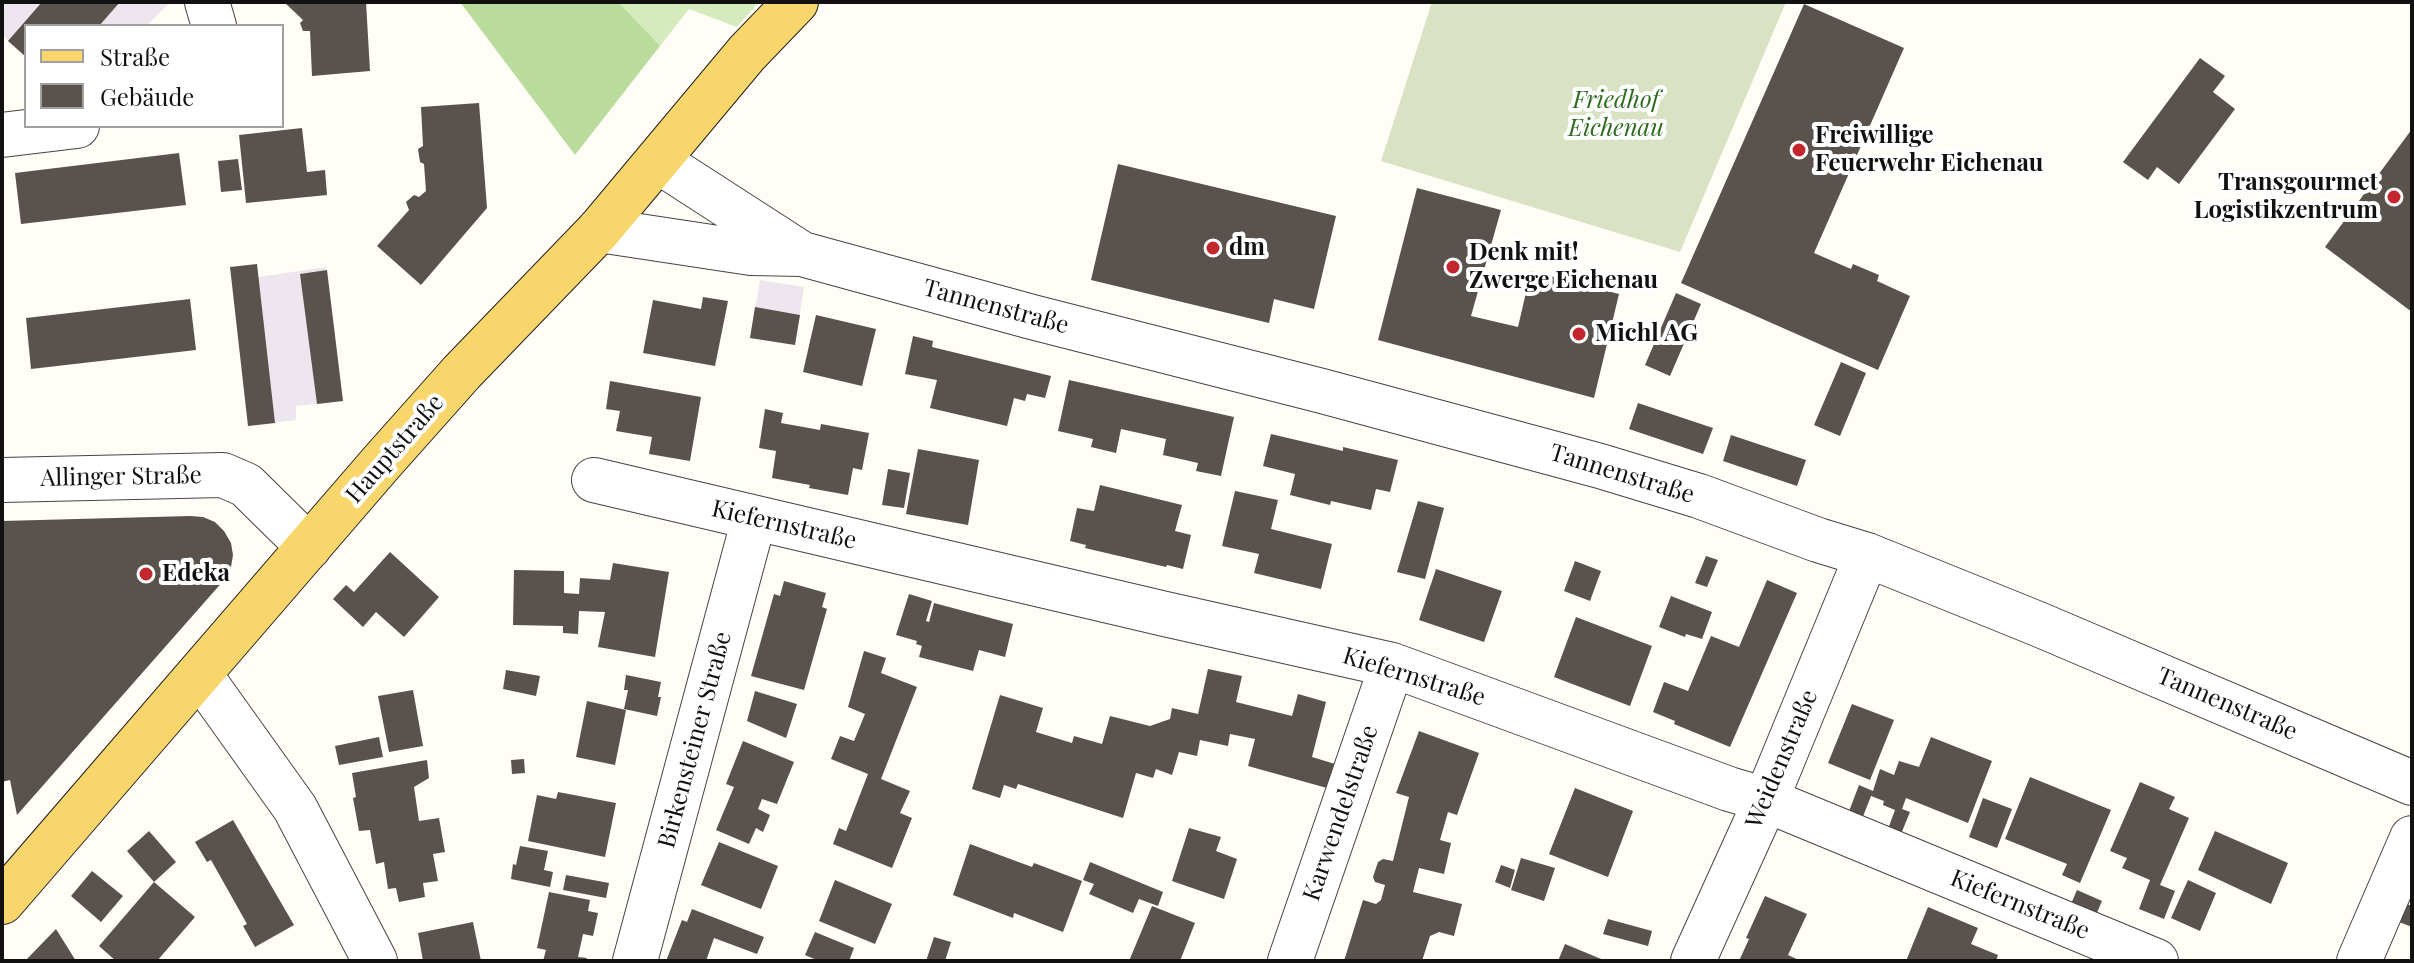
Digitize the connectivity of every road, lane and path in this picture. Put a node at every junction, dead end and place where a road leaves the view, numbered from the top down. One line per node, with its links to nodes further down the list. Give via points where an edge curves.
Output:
1 (207, 2): 3 (street)
2 (796, 2): 6 (main road, Hauptstraße)
3 (213, 24)
4 (60, 128): 5 (street)
5 (2, 135)
6 (658, 161): 7 (main road, Hauptstraße); 8 (street, Tannenstraße)
7 (599, 230): 8 (street, Tannenstraße, via 751,253); 12 (main road, Hauptstraße, via 462,372)
8 (802, 254): 13 (street, Tannenstraße, via 1600,466)
9 (2, 480): 12 (street, Allinger Straße, via 223,475 246,485)
10 (594, 480): 11 (street, Kiefernstraße)
11 (754, 519): 14 (street, Kiefernstraße); 21 (street, Birkensteiner Straße)
12 (309, 547): 15 (main road, Hauptstraße)
13 (1867, 555): 16 (street, Tannenstraße); 17 (street, Weidenstraße)
14 (1392, 665): 17 (street, Kiefernstraße); 22 (street, Karwendelstraße)
15 (200, 675): 19 (main road, Hauptstraße); 20 (street, via 297,810)
16 (2412, 783)
17 (1766, 800): 23 (street, Weidenstraße); 24 (street, Kiefernstraße)
18 (2412, 838): 25 (street)
19 (2, 902)
20 (375, 961)
21 (635, 961)
22 (1290, 961)
23 (1693, 961)
24 (2156, 961)
25 (2359, 961)

